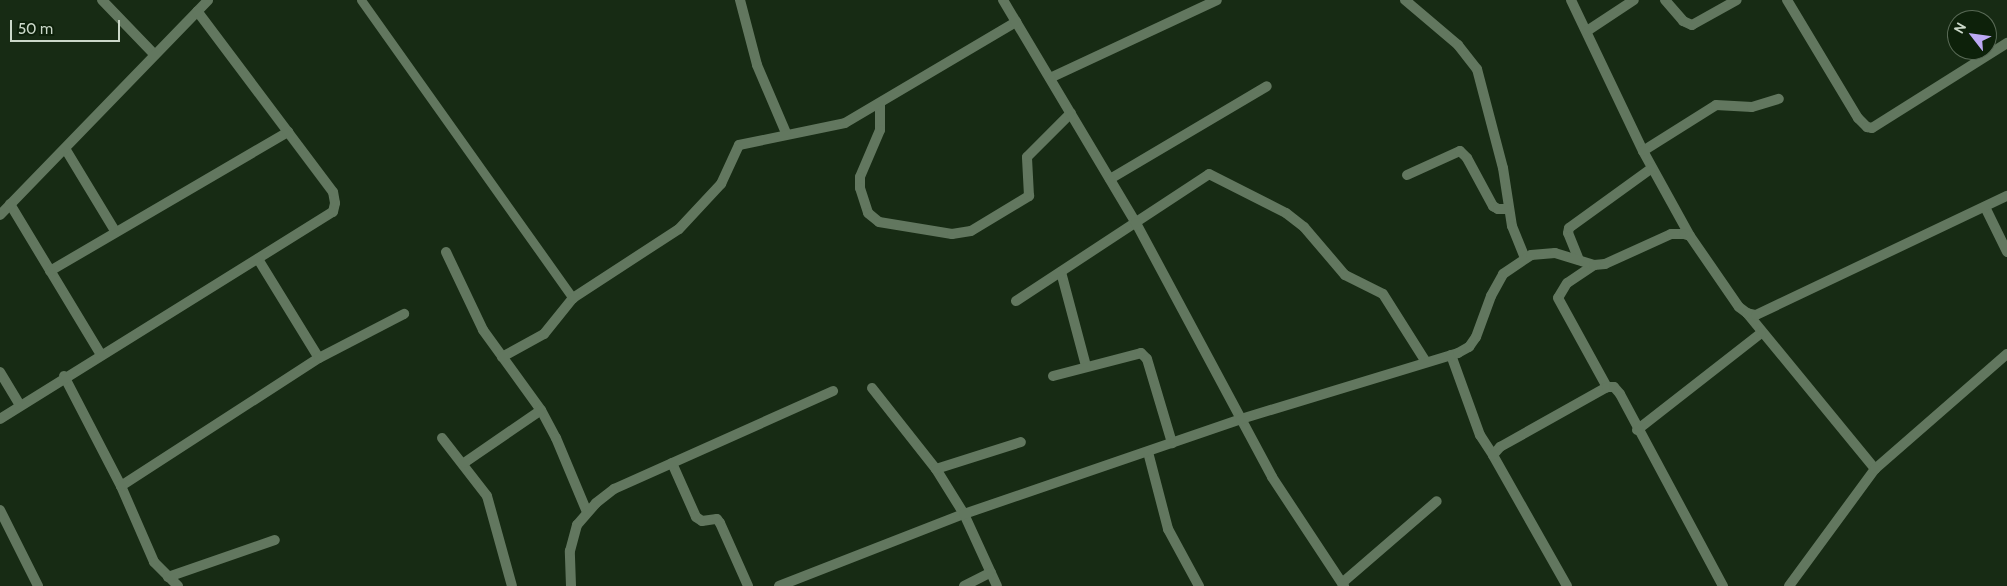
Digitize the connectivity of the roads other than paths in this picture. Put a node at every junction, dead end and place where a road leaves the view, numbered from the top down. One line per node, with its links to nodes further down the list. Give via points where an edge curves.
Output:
1 (102, 0): 17 (street)
2 (208, 0): 13 (street)
3 (361, 0): 46 (lane)
4 (740, 0): 24 (street, via 757,65)
5 (1003, 0): 14 (street)
6 (1217, 0): 18 (street)
7 (1405, 0): 33 (street, via 1458,45 1477,69 1503,168)
8 (1571, 0): 15 (street)
9 (1634, 0): 15 (street)
10 (1664, 0): 11 (street, via 1683,21 1692,25)
11 (1736, 0)
12 (1787, 0): 16 (street, via 1867,128 1872,128)
13 (196, 11): 17 (street); 23 (street)
14 (1016, 22): 18 (street); 21 (street)
15 (1587, 31): 26 (street)
16 (2007, 43)
17 (155, 55): 25 (street)
18 (1050, 78): 22 (street)
19 (1266, 86): 29 (street)
20 (1779, 99): 26 (street, via 1752,107 1716,105)
21 (880, 104): 22 (street, via 880,130 860,177 868,213 879,222 952,234 970,231 1029,196 1027,157); 24 (street, via 844,124)
22 (1071, 113): 29 (street)
23 (288, 132): 36 (street); 40 (street, via 333,192 336,203 326,218)
24 (786, 134): 46 (street, via 739,145 721,184 685,224 661,243)
25 (66, 150): 31 (street); 36 (street)
26 (1643, 151): 27 (street)
27 (1652, 168): 37 (street); 42 (street, via 1569,228 1568,234)
28 (1407, 175): 33 (street, via 1460,151 1493,206 1498,210)
29 (1110, 179): 35 (street)
30 (2007, 196): 32 (street)
31 (10, 204): 34 (street); 44 (street)
32 (1985, 207): 39 (street); 49 (street, via 1765,313)
33 (1508, 209): 41 (street)
34 (0, 215)
35 (1136, 223): 45 (street); 56 (street, via 1202,176 1218,176 1294,219 1345,275 1383,294); 67 (street)
36 (115, 231): 44 (street)
37 (1690, 236): 43 (street, via 1671,234 1618,260); 49 (street)
38 (446, 252): 54 (street, via 474,316)
39 (2007, 252)
40 (258, 259): 52 (street); 55 (street)
41 (1524, 259): 42 (street, via 1555,253); 53 (street, via 1503,274 1496,284 1481,328 1469,347)
42 (1578, 260): 43 (street)
43 (1594, 265): 61 (street, via 1567,283 1558,298)
44 (50, 271): 52 (street)
45 (1061, 272): 47 (street); 57 (street)
46 (573, 298): 54 (street, via 544,334)
47 (1016, 301)
48 (404, 314): 55 (street)
49 (1747, 314): 50 (street)
50 (1761, 333): 68 (street); 77 (street)
51 (2007, 354): 77 (street)
52 (101, 355): 59 (street)
53 (1451, 355): 56 (street); 73 (street, via 1480,435)
54 (502, 357): 65 (street)
55 (319, 358): 78 (street)
56 (1426, 362): 67 (street)
57 (1086, 366): 60 (street); 71 (street, via 1142,353 1147,359)
58 (0, 372): 64 (street)
59 (64, 376): 64 (street); 78 (street)
60 (1053, 376)
61 (1607, 387): 68 (street, via 1620,394); 73 (street, via 1500,447)
62 (872, 388): 76 (street)
63 (833, 391): 75 (street)
64 (20, 405): 66 (street)
65 (541, 410): 74 (street); 81 (street)
66 (0, 418)
67 (1241, 419): 71 (street); 88 (street, via 1272,477)
68 (1637, 430): 99 (street)
69 (442, 438): 74 (street)
70 (1021, 442): 76 (street)
71 (1172, 443): 72 (street)
72 (1148, 452): 82 (street); 97 (street, via 1168,529)
73 (1493, 455): 98 (street)
74 (464, 463): 91 (street, via 487,496)
75 (672, 464): 81 (street, via 614,489); 93 (street, via 696,517 717,519 720,523)
76 (936, 469): 82 (street)
77 (1875, 470): 100 (street)
78 (121, 486): 87 (street, via 154,562)
79 (1437, 501): 88 (street)
80 (0, 510): 83 (street)
81 (587, 512): 92 (street, via 572,539)
82 (964, 514): 86 (street); 94 (street)
83 (10, 528): 84 (street); 89 (street)
84 (0, 534)
85 (275, 540): 87 (street)
86 (991, 572): 95 (street); 96 (street)
87 (168, 577): 90 (street)
88 (1343, 584)
89 (38, 586)
90 (178, 586)
91 (512, 586)
92 (571, 586)
93 (748, 586)
94 (779, 586)
95 (964, 586)
96 (997, 586)
97 (1199, 586)
98 (1567, 586)
99 (1723, 586)
100 (1789, 586)

